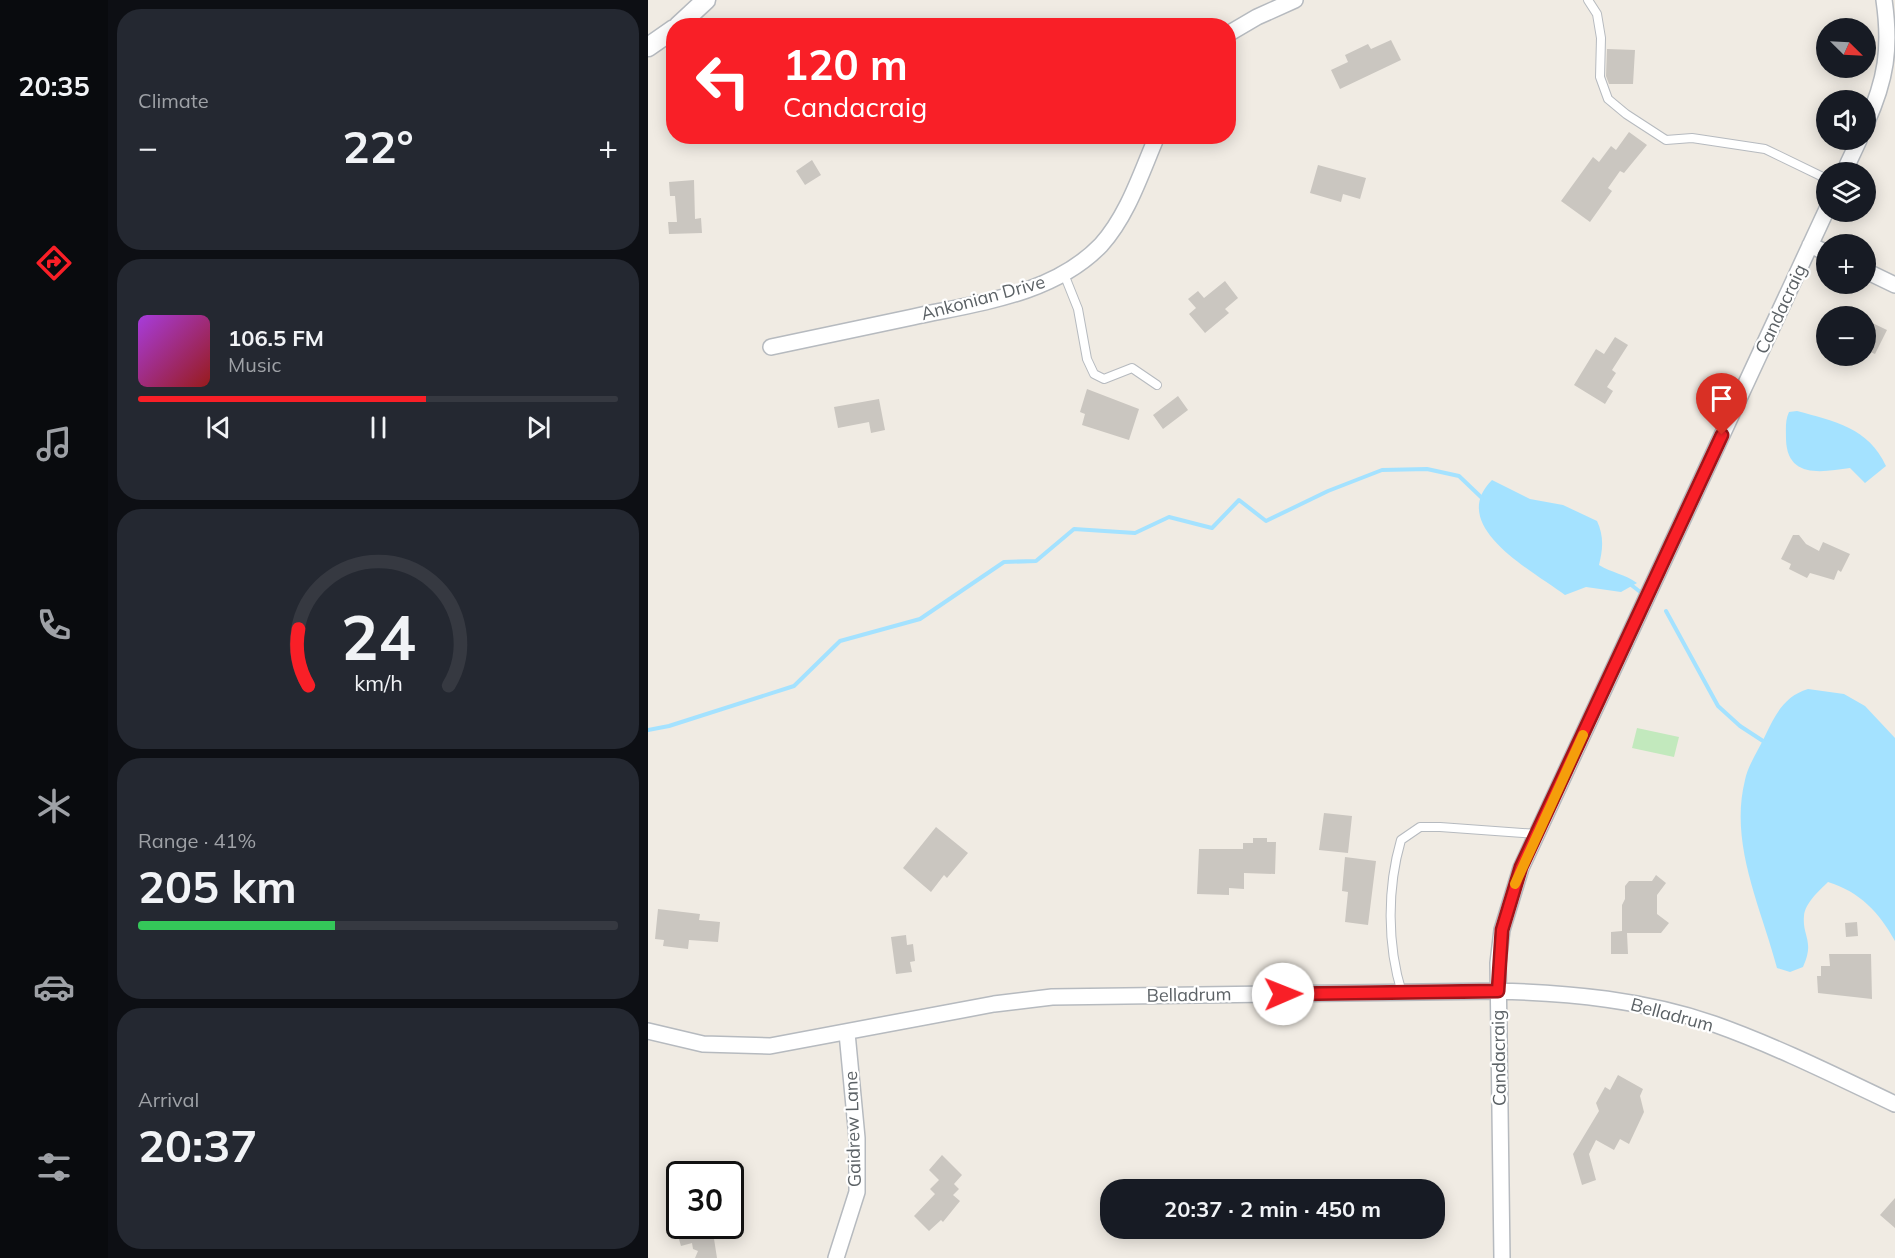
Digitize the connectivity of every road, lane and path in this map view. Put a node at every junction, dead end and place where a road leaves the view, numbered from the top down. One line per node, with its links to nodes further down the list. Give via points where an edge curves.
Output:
1 (706, 0): 5 (street)
2 (1295, 0): 6 (street)
3 (1588, 0): 11 (lane, via 1597,14 1601,38 1600,77 1608,99 1626,114 1666,140 1692,138 1739,143 1764,149)
4 (1884, 0): 9 (street, via 1888,31 1886,66)
5 (687, 18)
6 (1236, 29)
7 (666, 34): 8 (street)
8 (648, 46)
9 (1876, 102)
10 (1154, 144): 15 (street, Ankonian Drive, via 1113,229 1088,257)
11 (1816, 174)
12 (1821, 222): 13 (street, Candacraig)
13 (1810, 245): 14 (street); 20 (street, Candacraig)
14 (1816, 248)
15 (1064, 274): 18 (street, Ankonian Drive, via 997,298); 19 (lane, via 1078,309 1087,359 1094,374 1104,379 1134,368)
16 (1876, 276): 17 (street)
17 (1895, 285)
18 (771, 347)
19 (1157, 385)
20 (1536, 834): 21 (street, Candacraig, via 1508,909 1498,963); 22 (lane, via 1440,826 1420,827 1401,840 1393,867 1392,933 1394,965)
21 (1498, 991): 22 (street, Belladrum); 25 (street, Belladrum, via 1556,993 1662,1009 1771,1047); 27 (street, Candacraig)
22 (1402, 993): 24 (street, Belladrum, via 1052,997 994,1004)
23 (648, 1031): 24 (street, Belladrum, via 699,1043 737,1046 798,1042)
24 (847, 1033): 26 (street, Gaidrew Lane, via 857,1138 857,1192)
25 (1895, 1104)
26 (836, 1258)
27 (1502, 1258)

